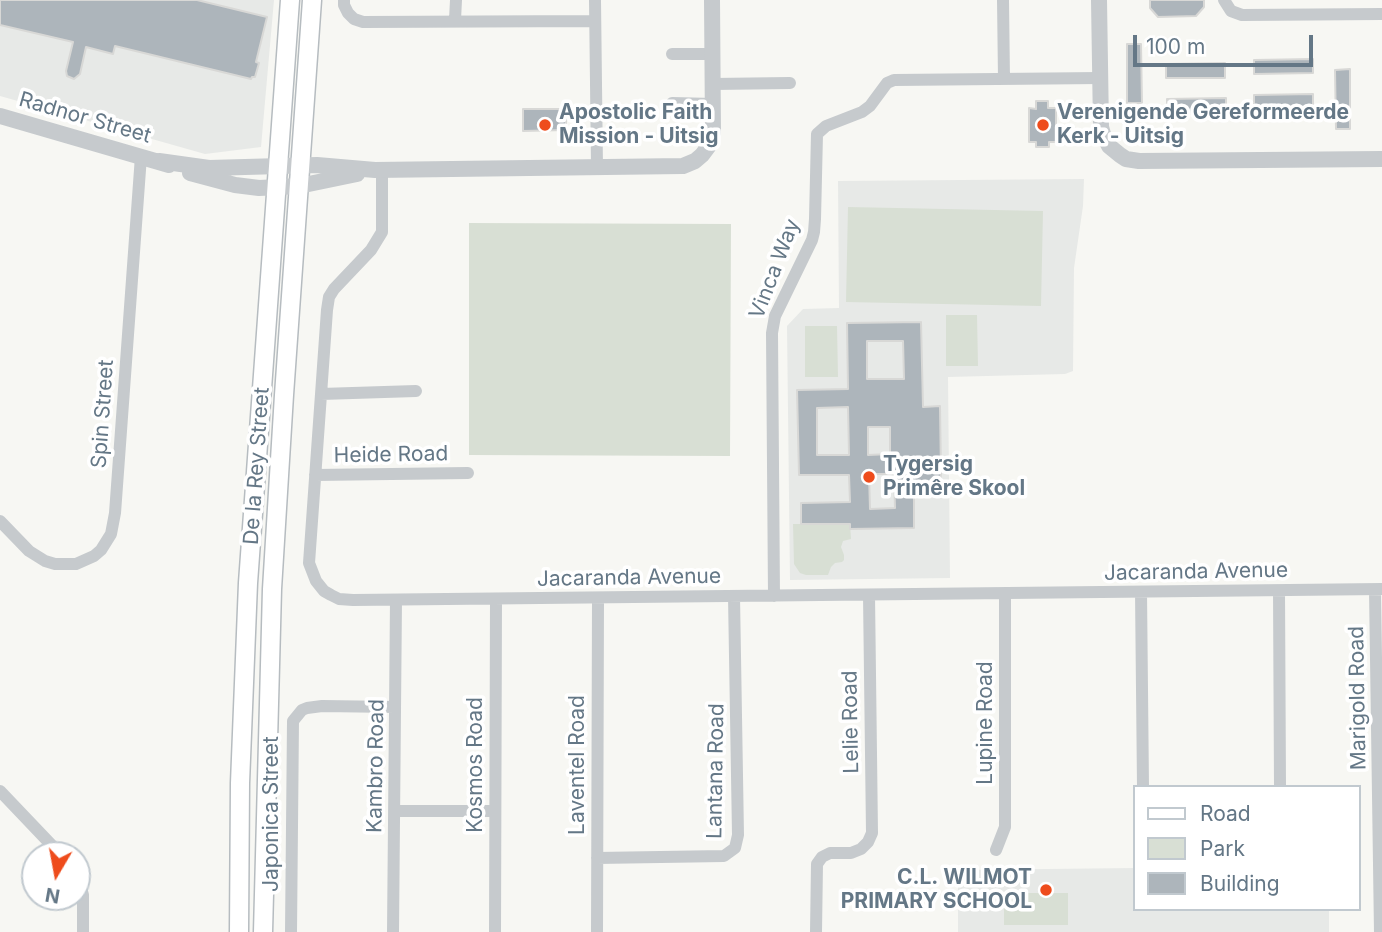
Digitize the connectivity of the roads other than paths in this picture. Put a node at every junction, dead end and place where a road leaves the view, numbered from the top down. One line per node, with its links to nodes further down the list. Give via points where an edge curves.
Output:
1 (290, 0): 25 (main road, De la Rey Street)
2 (312, 0): 26 (main road, De la Rey Street)
3 (344, 0): 11 (street, via 345,10 357,21)
4 (456, 0): 11 (street)
5 (595, 0): 12 (street)
6 (712, 0): 14 (street)
7 (1003, 0): 16 (street)
8 (1099, 0): 15 (street)
9 (1224, 0): 10 (street, via 1231,11 1242,15)
10 (1382, 14)
11 (454, 20): 12 (street)
12 (595, 21): 27 (street)
13 (672, 54): 14 (street)
14 (712, 54): 18 (street)
15 (1100, 78): 16 (street, Vinca Way); 23 (street, via 1101,127 1110,146 1126,159)
16 (1004, 79): 42 (street, Vinca Way, via 894,80 862,112 817,134 814,232 775,316 772,334)
17 (790, 83): 18 (street)
18 (713, 84): 20 (street)
19 (672, 103): 20 (street)
20 (713, 104): 27 (street, via 712,139 695,161 670,167)
21 (0, 116): 22 (street, Radnor Street)
22 (141, 156): 24 (street, Radnor Street); 35 (street, Spin Street, via 111,534 94,556 76,564 55,564 29,551)
23 (1382, 159)
24 (159, 161): 25 (street, Radnor Street, via 209,168); 30 (street, Radnor Street, via 235,185)
25 (279, 165): 26 (street, Radnor Street); 30 (main road, De la Rey Street)
26 (301, 165): 28 (street, Radnor Street); 29 (main road, De la Rey Street)
27 (597, 167): 28 (street)
28 (379, 170): 29 (street, Radnor Street); 32 (street, Jacaranda Avenue, via 382,232 329,297)
29 (299, 186): 30 (street, Radnor Street); 59 (main road, De la Rey Street, via 272,589)
30 (278, 188): 58 (main road, De la Rey Street, via 248,583)
31 (416, 391): 32 (street)
32 (321, 394): 34 (street, Jacaranda Avenue)
33 (468, 473): 34 (street, Heide Road)
34 (315, 475): 45 (street, Jacaranda Avenue, via 309,563 316,581 339,599)
35 (0, 521)
36 (1378, 589): 37 (street, Jacaranda Avenue); 47 (street, Marigold Road)
37 (1279, 591): 38 (street, Jacaranda Avenue); 49 (street)
38 (1141, 592): 39 (street, Jacaranda Avenue); 48 (street)
39 (1005, 593): 40 (street, Jacaranda Avenue); 54 (street, Lupine Road, via 1005,827)
40 (869, 595): 42 (street, Jacaranda Avenue); 64 (street, Lelie Road, via 872,828 870,838 856,852 830,853 817,864)
41 (734, 596): 42 (street, Jacaranda Avenue); 43 (street, Jacaranda Avenue); 55 (street, Lantana Road, via 737,844 724,856)
42 (774, 596)
43 (598, 598): 44 (street, Jacaranda Avenue); 55 (street, Laventel Road)
44 (496, 599): 45 (street, Jacaranda Avenue); 52 (street, Kosmos Road)
45 (396, 600): 46 (street, Kambro Road)
46 (396, 707): 51 (street, Kambro Road); 60 (street, Japonica Street, via 307,708 293,721)
47 (1380, 780): 65 (street, Marigold Road)
48 (1143, 785)
49 (1280, 785)
50 (0, 791): 53 (street)
51 (394, 811): 52 (street); 61 (street, Kambro Road)
52 (495, 811): 62 (street, Kosmos Road)
53 (48, 841)
54 (996, 850)
55 (597, 858): 63 (street, Laventel Road)
56 (83, 911): 57 (street)
57 (83, 932)
58 (239, 932)
59 (263, 932)
60 (291, 932)
61 (393, 932)
62 (495, 932)
63 (597, 932)
64 (816, 932)
65 (1380, 932)

